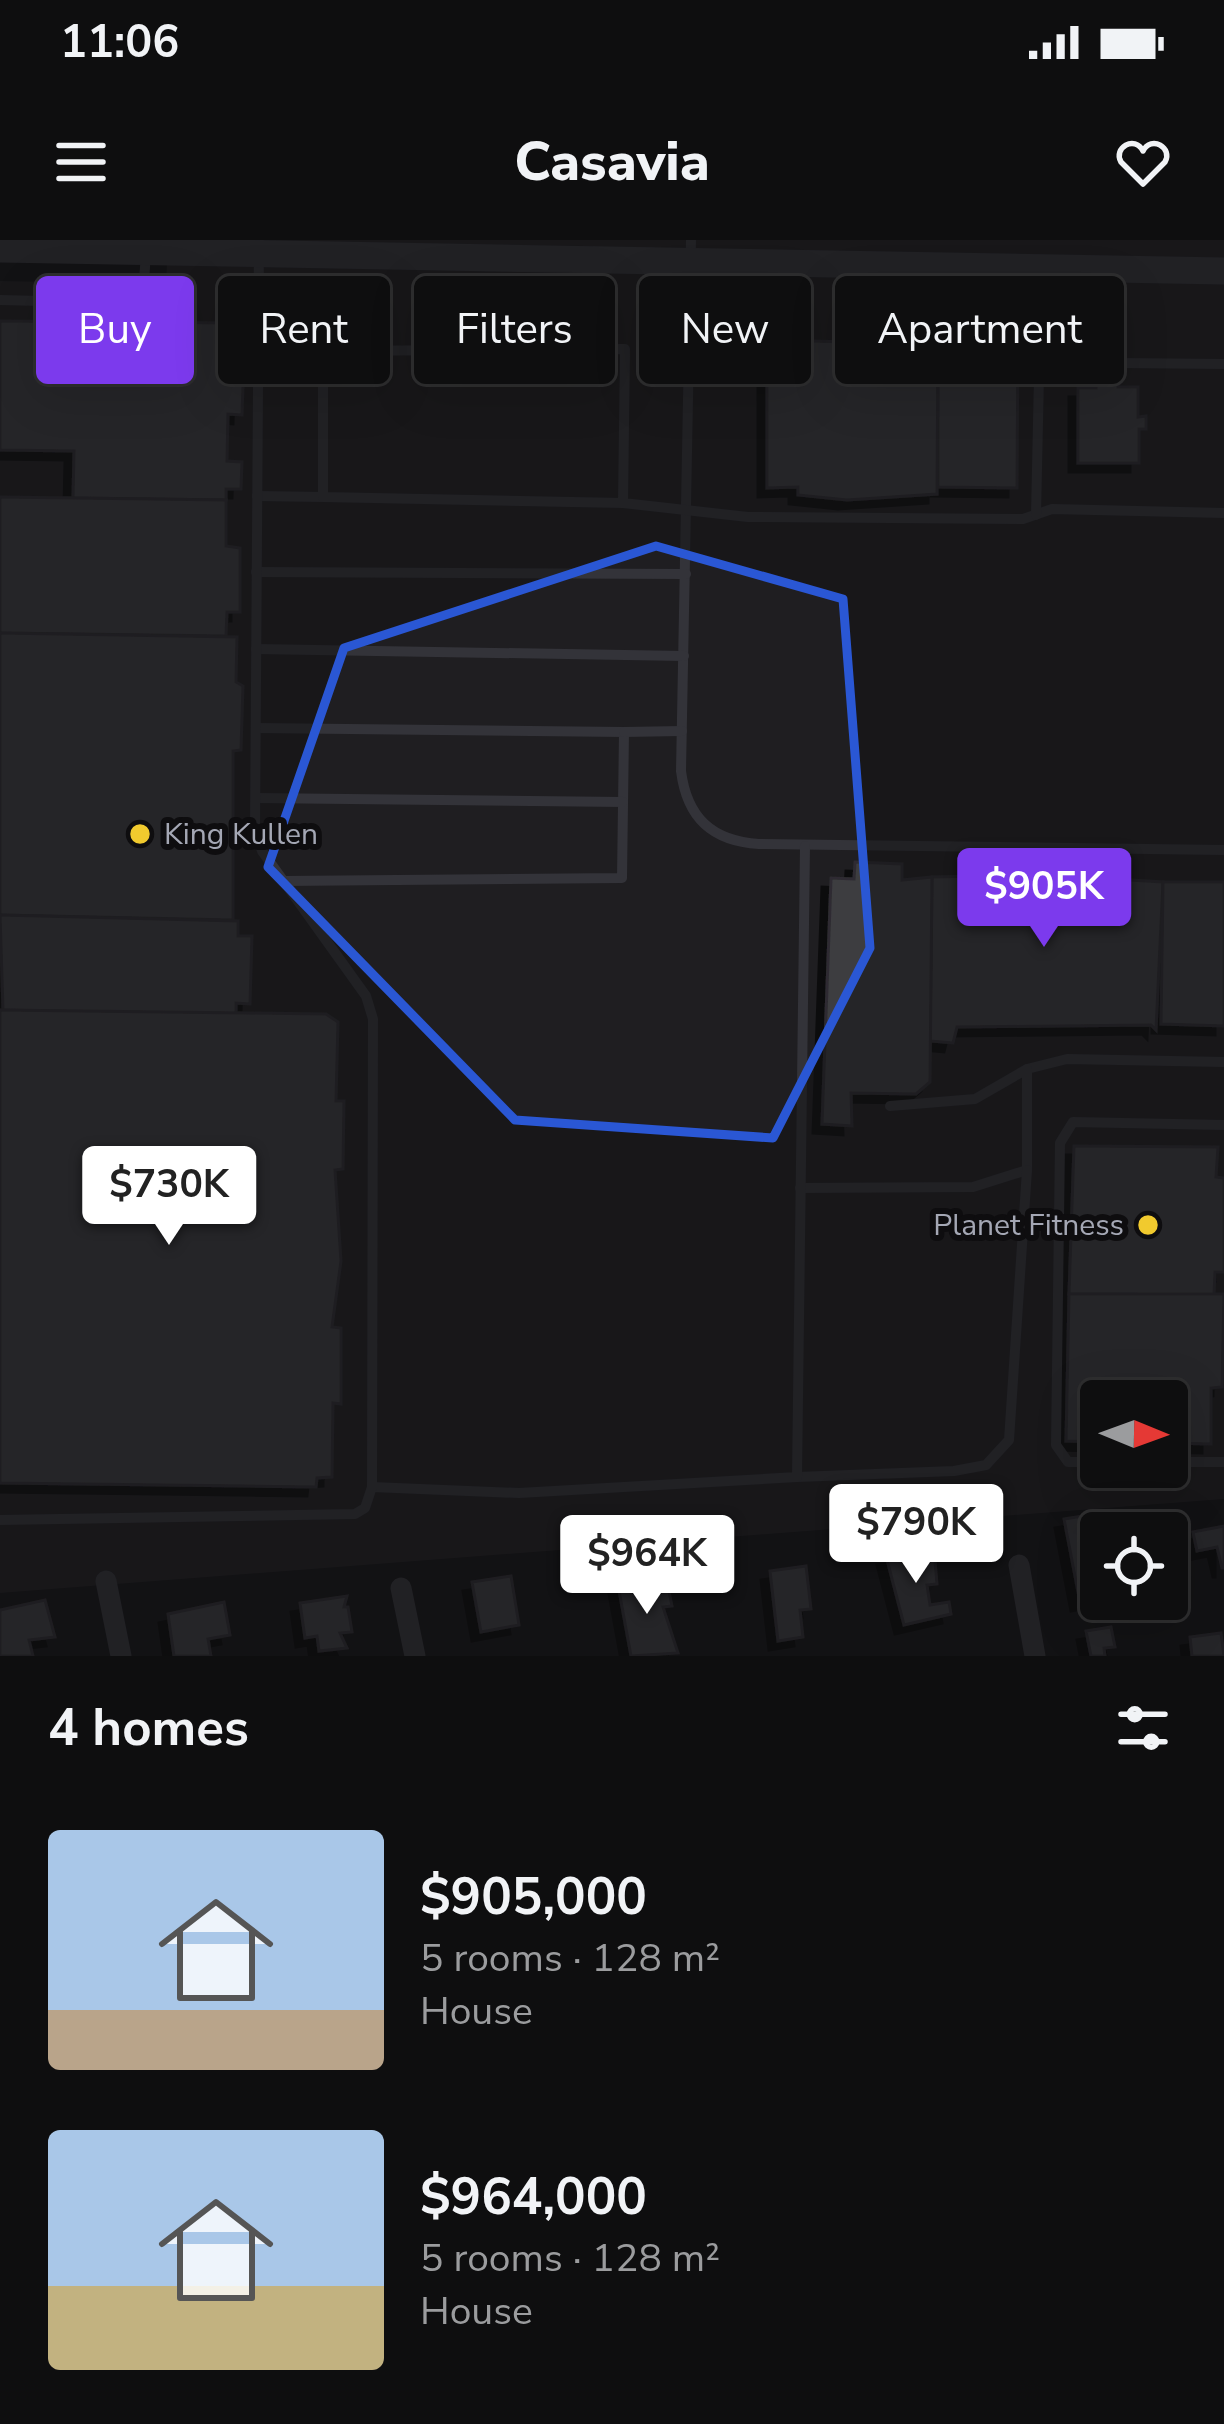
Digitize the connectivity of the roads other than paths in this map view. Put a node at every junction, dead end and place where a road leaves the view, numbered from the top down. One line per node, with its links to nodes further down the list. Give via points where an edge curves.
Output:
1 (146, 245): 2 (street); 3 (street); 10 (lane, via 142,295 122,303)
2 (259, 246): 4 (street); 14 (lane)
3 (0, 249)
4 (692, 251): 5 (street); 17 (lane)
5 (973, 267): 6 (street); 8 (lane)
6 (1081, 269): 7 (street); 9 (lane)
7 (1224, 271)
8 (986, 276)
9 (1075, 276)
10 (0, 300)
11 (1124, 363): 12 (lane)
12 (1224, 364)
13 (1039, 384): 19 (lane)
14 (257, 496): 15 (lane); 20 (lane)
15 (323, 496): 16 (lane); 16 (lane, via 323,351 625,349)
16 (623, 503): 17 (lane)
17 (687, 512): 19 (lane); 21 (lane)
18 (1224, 513): 19 (lane)
19 (1036, 514)
20 (256, 572): 21 (lane); 22 (lane)
21 (686, 574): 23 (lane)
22 (256, 649): 23 (lane); 24 (lane)
23 (684, 656): 25 (lane)
24 (256, 728): 26 (lane); 27 (lane)
25 (682, 731): 26 (lane); 29 (lane, via 683,791 703,825 739,843)
26 (624, 732): 28 (lane)
27 (256, 798): 28 (lane); 31 (lane, via 262,851)
28 (623, 802): 31 (lane, via 622,878)
29 (805, 846): 30 (lane); 37 (lane)
30 (1224, 850)
31 (284, 881): 42 (lane, via 367,996 373,1019)
32 (1224, 1062): 33 (lane, via 1067,1059)
33 (1027, 1069): 34 (lane, via 975,1099); 36 (lane)
34 (890, 1106)
35 (1224, 1124): 38 (lane, via 1073,1122 1060,1143 1055,1445 1068,1462)
36 (1028, 1170): 37 (lane, via 973,1187); 41 (lane, via 1009,1440 986,1465 954,1471)
37 (800, 1188): 41 (lane)
38 (1080, 1462)
39 (1188, 1462): 40 (lane)
40 (1224, 1462)
41 (797, 1478): 42 (lane, via 519,1492)
42 (372, 1487): 43 (lane, via 355,1514)
43 (0, 1520)
44 (1019, 1565): 49 (street)
45 (106, 1581): 47 (street)
46 (401, 1588): 48 (street)
47 (121, 1656)
48 (415, 1656)
49 (1035, 1656)

